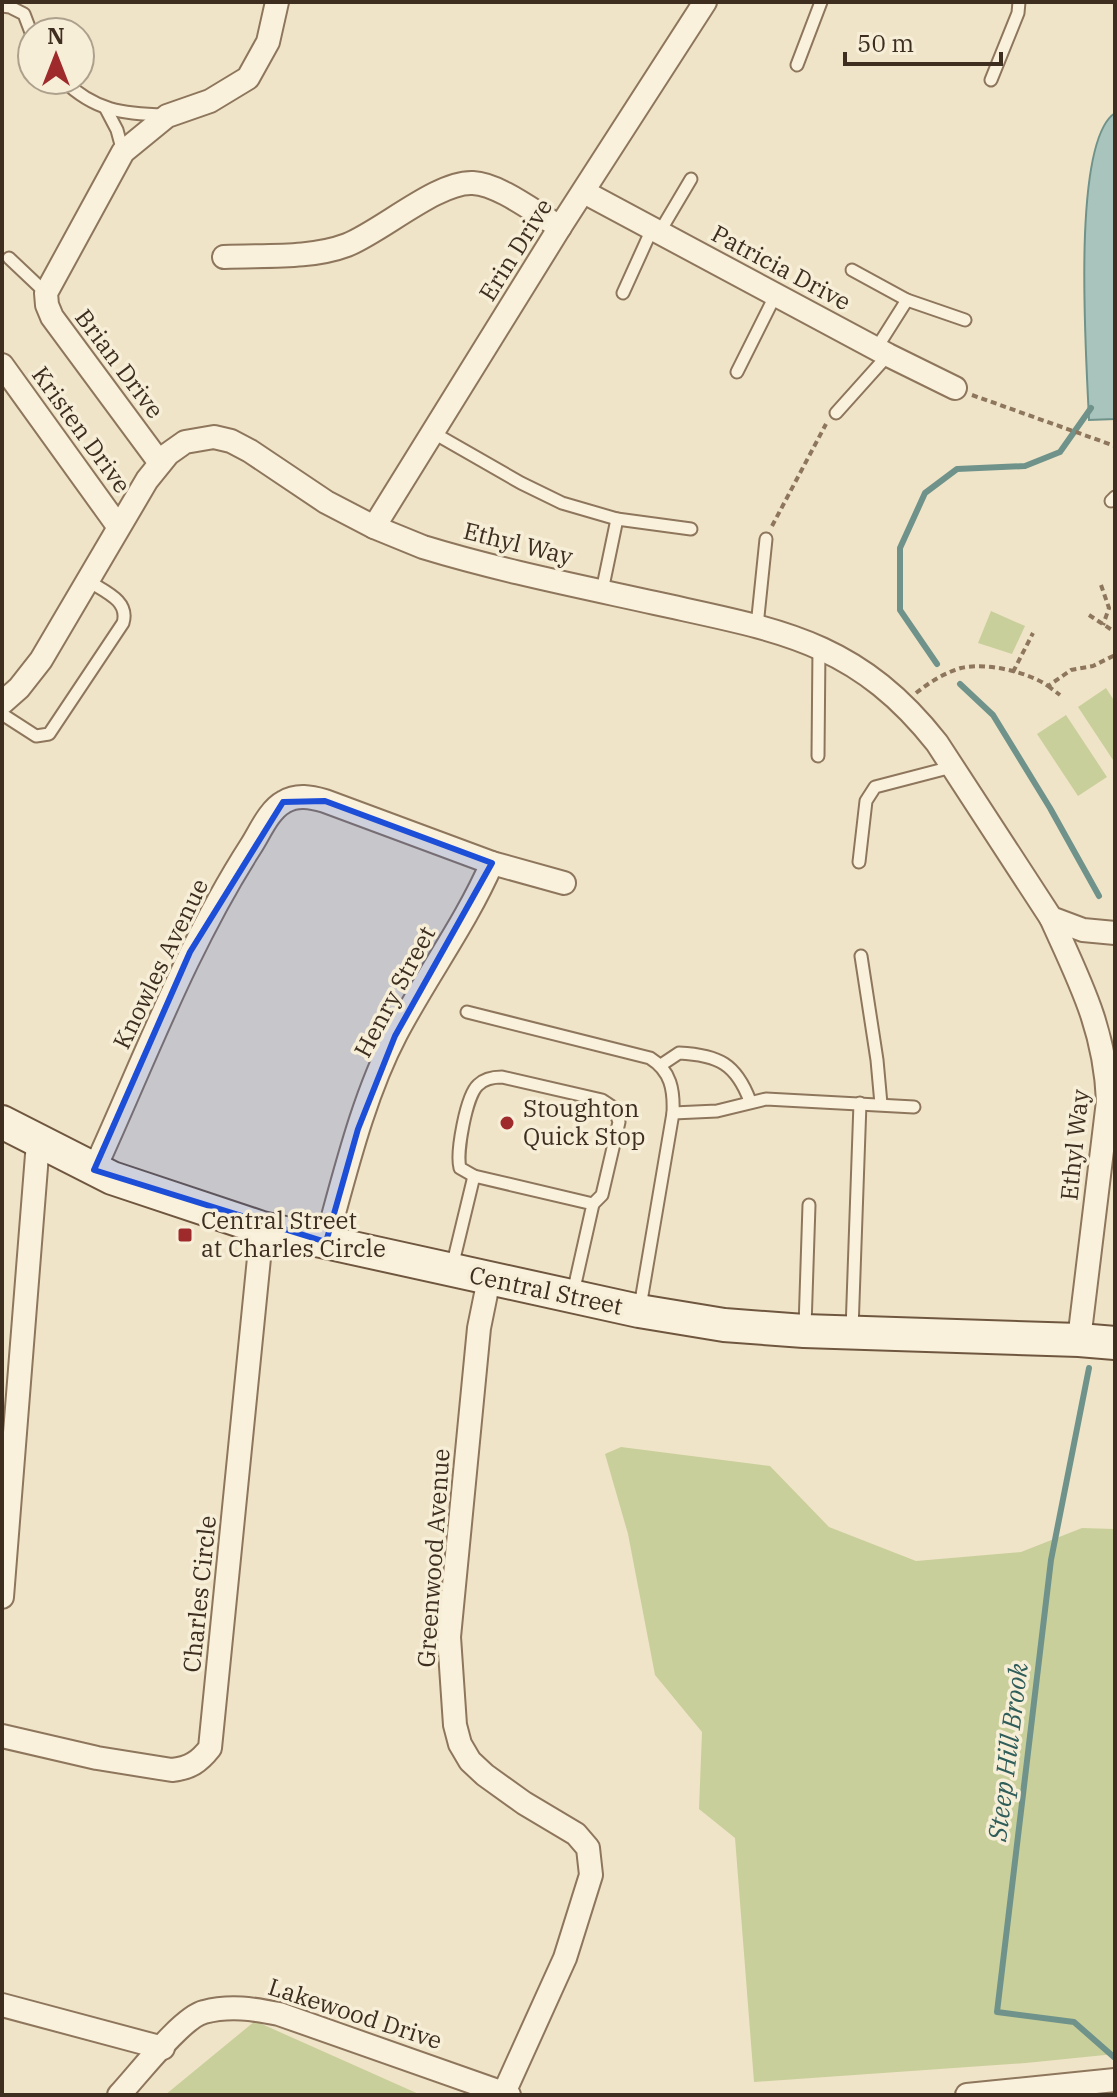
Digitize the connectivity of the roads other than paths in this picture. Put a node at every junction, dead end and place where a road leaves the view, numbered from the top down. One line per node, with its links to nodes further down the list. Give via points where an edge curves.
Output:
1 (277, 2): 11 (street, Brian Drive, via 268,42 248,78 210,101)
2 (705, 2): 14 (street, Erin Drive)
3 (821, 2): 7 (lane)
4 (1019, 2): 8 (lane)
5 (2, 6): 6 (lane)
6 (25, 16)
7 (797, 65)
8 (991, 80)
9 (83, 96): 10 (lane, Brian Drive)
10 (106, 109): 11 (lane, Brian Drive); 12 (lane)
11 (167, 116): 12 (street, Brian Drive)
12 (123, 152): 20 (street, Brian Drive)
13 (691, 179): 16 (lane)
14 (584, 192): 15 (street, Erin Drive); 16 (street, Patricia Drive)
15 (560, 227): 17 (street, via 485,184 470,182 437,193 378,230 336,248); 30 (street, Erin Drive)
16 (656, 231): 21 (lane); 22 (street, Patricia Drive)
17 (224, 257)
18 (9, 258): 20 (lane, Brian Drive)
19 (852, 270): 23 (lane)
20 (46, 293): 31 (street, Brian Drive, via 52,317)
21 (623, 293)
22 (776, 294): 25 (street, Patricia Drive); 27 (lane)
23 (907, 300): 24 (lane); 25 (lane)
24 (965, 320)
25 (882, 352): 28 (street, Patricia Drive); 29 (lane)
26 (2, 365): 33 (street, Kristen Drive)
27 (737, 372)
28 (955, 388)
29 (836, 413)
30 (432, 432): 32 (lane, via 562,503); 34 (street, Erin Drive)
31 (160, 463): 33 (street, Ethyl Way); 34 (street, Ethyl Way, via 185,442 222,437)
32 (617, 519): 35 (lane); 38 (lane)
33 (118, 526): 37 (street, Ethyl Way)
34 (374, 527): 38 (street, Ethyl Way, via 441,552)
35 (691, 529)
36 (766, 539): 39 (lane)
37 (87, 580): 41 (street, Ethyl Way, via 41,660); 42 (lane, via 122,605 123,623 49,734 36,736)
38 (602, 591): 39 (street, Ethyl Way)
39 (757, 626): 40 (street, Ethyl Way)
40 (819, 647): 43 (lane); 44 (street, Ethyl Way, via 903,703)
41 (2, 703)
42 (2, 714)
43 (818, 756)
44 (952, 767): 45 (lane, via 875,787 866,801); 48 (street, Ethyl Way)
45 (859, 862)
46 (492, 863): 47 (street); 60 (street, Knowles Avenue, via 334,804 309,797 283,802 190,952); 65 (street, Henry Street, via 395,1036 358,1129)
47 (564, 883)
48 (1051, 918): 49 (street, via 1083,930); 72 (street, Ethyl Way, via 1091,1010 1107,1073)
49 (1115, 933)
50 (861, 956): 55 (lane)
51 (467, 1012): 52 (lane, via 637,1054)
52 (661, 1065): 53 (lane, via 679,1053 723,1062 738,1074); 57 (lane, via 672,1086)
53 (750, 1101): 54 (lane); 57 (lane, via 717,1111)
54 (860, 1103): 55 (lane); 71 (lane)
55 (881, 1104): 56 (lane)
56 (914, 1107)
57 (673, 1113): 69 (lane)
58 (2, 1122): 59 (main road, Central Street)
59 (38, 1142): 60 (main road, Central Street); 74 (street)
60 (94, 1170): 64 (main road, Central Street)
61 (474, 1176): 62 (lane); 62 (lane, via 460,1168 458,1154 479,1084 502,1077 588,1097 609,1103 619,1122 602,1195); 66 (lane)
62 (593, 1204): 68 (lane)
63 (809, 1205): 70 (lane)
64 (262, 1228): 65 (main road, Central Street); 75 (street, Charles Circle, via 210,1748 200,1761 172,1770)
65 (326, 1242): 66 (main road, Central Street)
66 (451, 1271): 67 (main road, Central Street)
67 (489, 1279): 68 (main road, Central Street); 79 (street, Greenwood Avenue, via 479,1328 449,1637 455,1725 470,1761 576,1834 591,1861 565,1958)
68 (572, 1297): 69 (main road, Central Street)
69 (639, 1311): 70 (main road, Central Street)
70 (804, 1331): 71 (main road, Central Street)
71 (852, 1334): 72 (main road, Central Street)
72 (1079, 1340): 73 (main road, Central Street)
73 (1115, 1343)
74 (2, 1597)
75 (2, 1736)
76 (2, 2005): 77 (street)
77 (163, 2048): 79 (street, Lakewood Drive, via 187,2021 203,2012 243,2007 279,2014); 80 (street, Lakewood Drive)
78 (1115, 2080): 81 (street)
79 (505, 2094)
80 (119, 2095)
81 (967, 2095)

